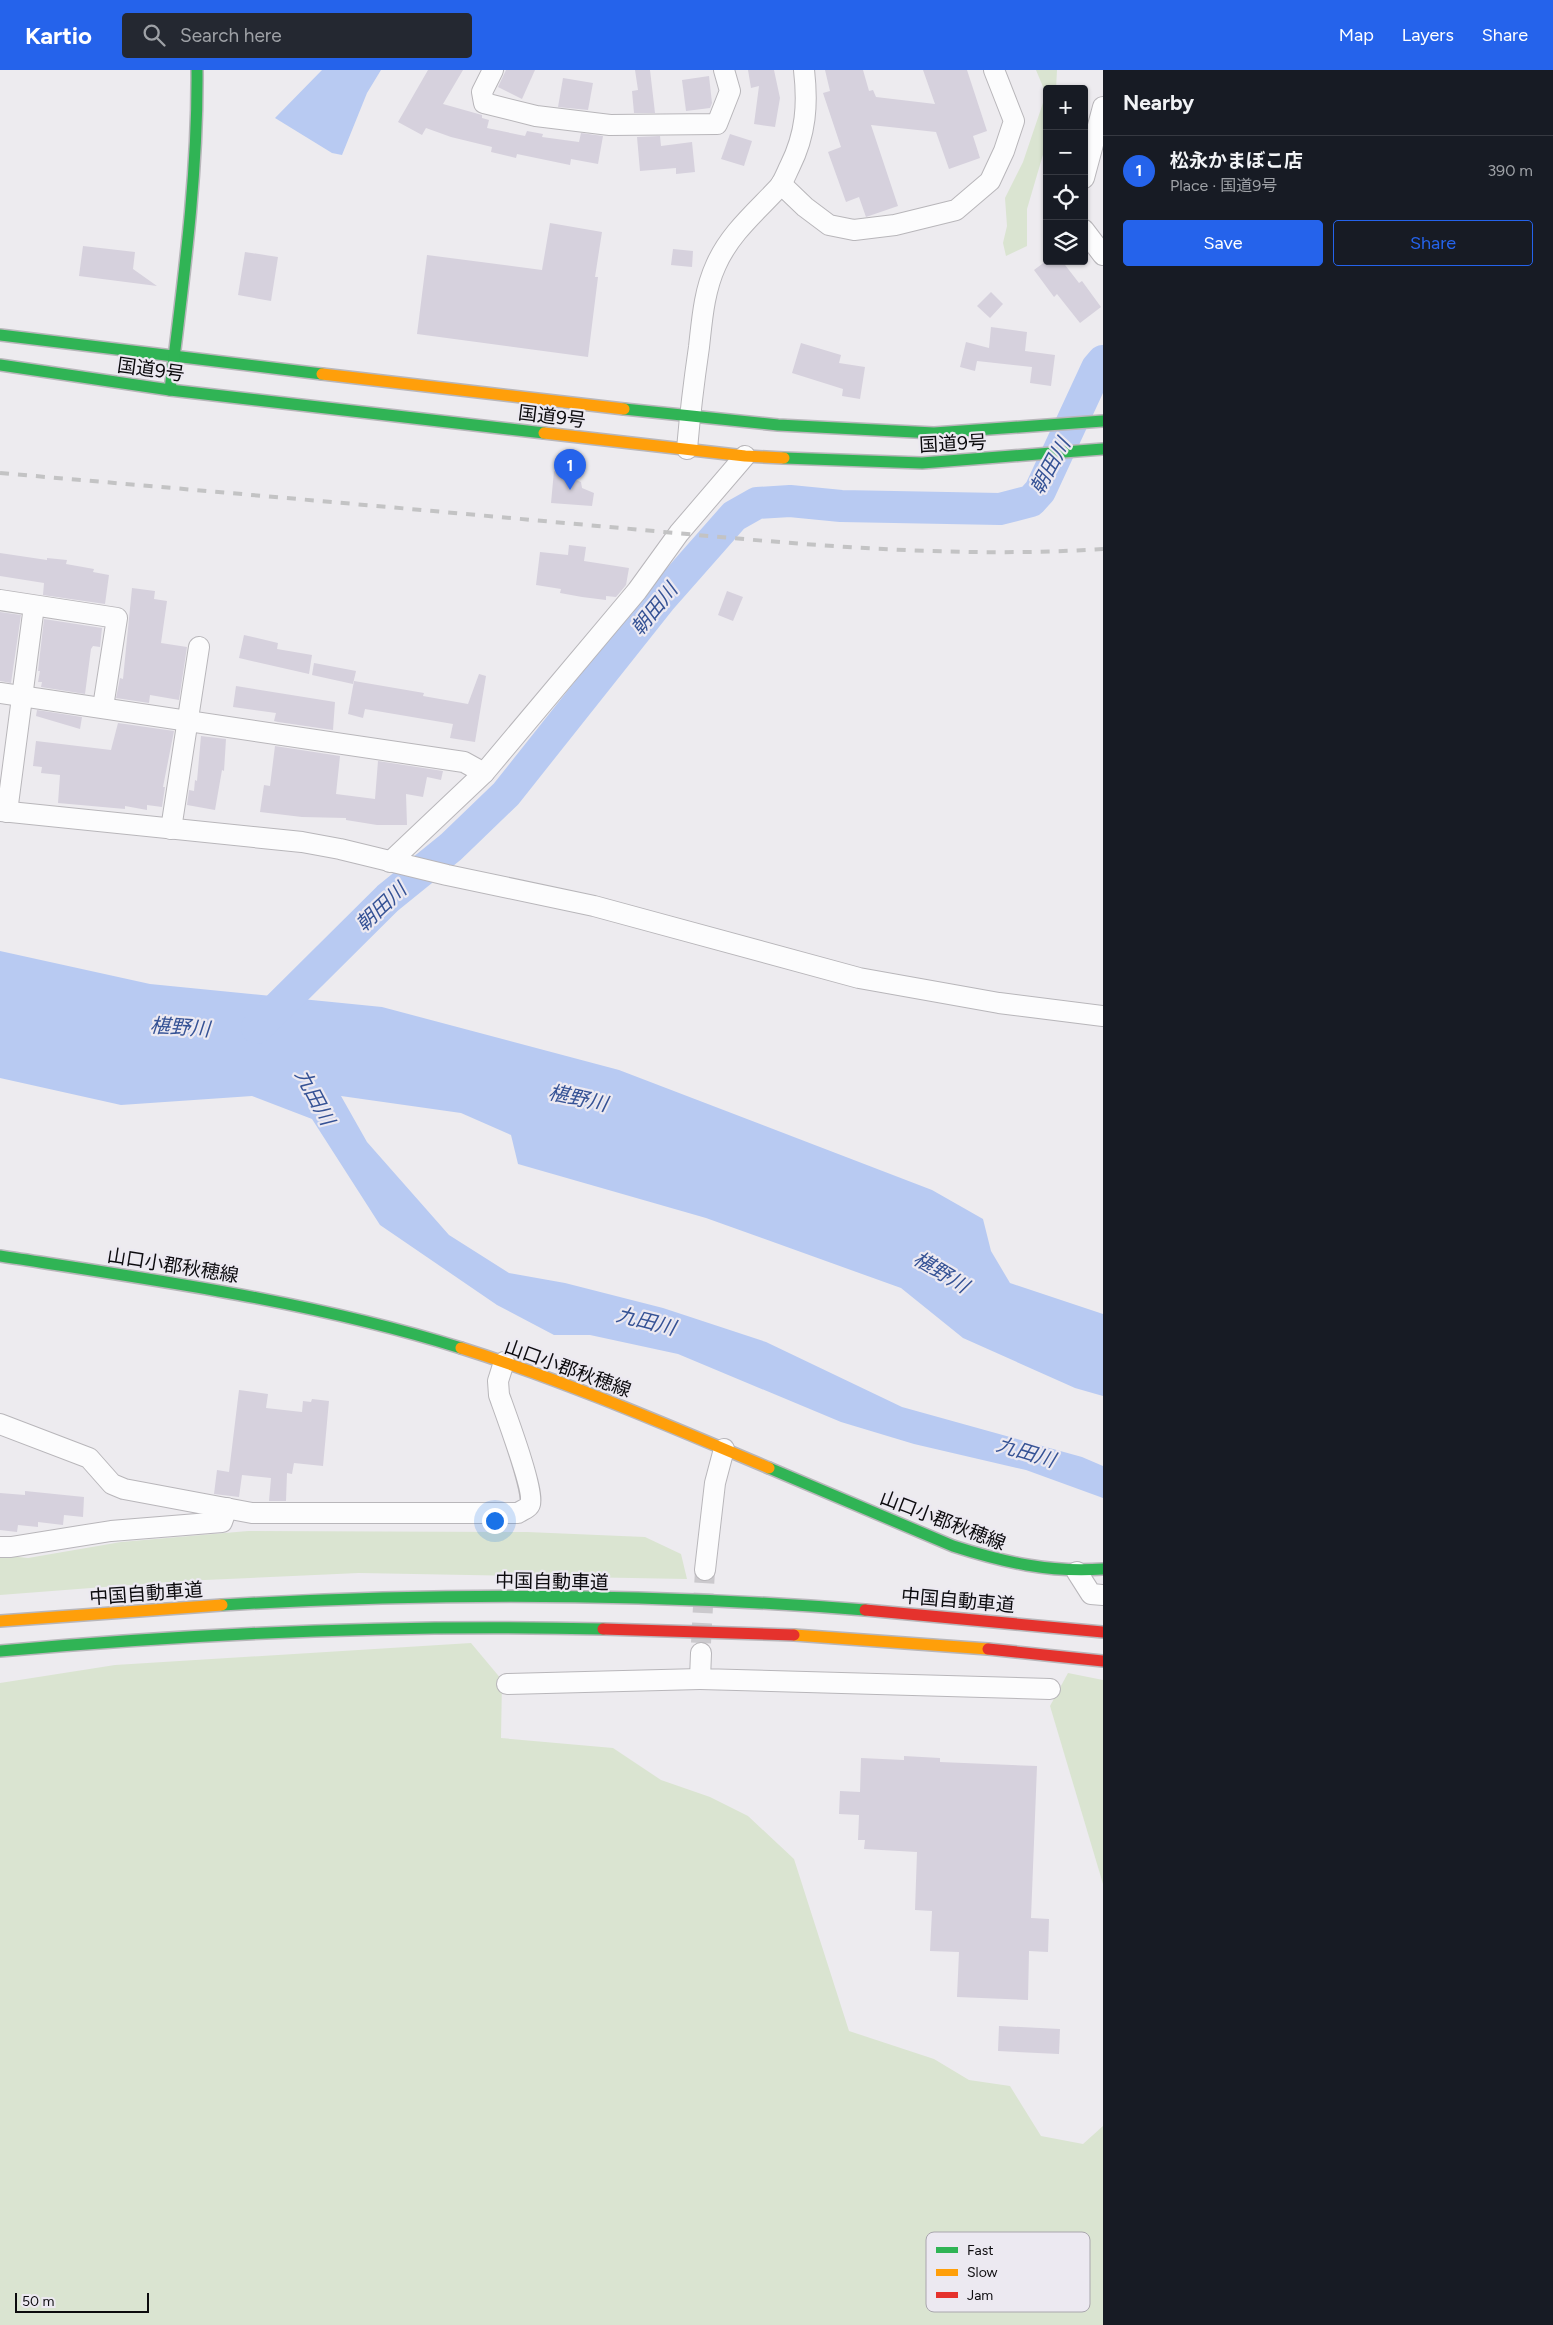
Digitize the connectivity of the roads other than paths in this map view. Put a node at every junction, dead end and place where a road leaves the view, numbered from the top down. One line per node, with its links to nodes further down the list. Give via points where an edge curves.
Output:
1 (197, 70): 12 (main road, via 199,121 194,187)
2 (493, 70): 3 (street, via 482,92 484,103 536,116 610,125 717,124 730,91)
3 (724, 70)
4 (804, 70): 8 (street, via 807,95 804,128 797,152)
5 (994, 70): 8 (street, via 1014,121 990,181 956,210 854,230 829,225 804,207)
6 (1103, 107): 7 (street)
7 (1085, 175)
8 (781, 184): 15 (street, via 729,242 716,265 705,300)
9 (1088, 235): 10 (street)
10 (1102, 252)
11 (0, 335): 12 (main road, 国道9号)
12 (174, 357): 14 (main road); 15 (main road, 国道9号)
13 (0, 365): 14 (main road, 国道9号)
14 (170, 390): 17 (main road, 国道9号)
15 (690, 415): 16 (main road, 国道9号, via 778,426 934,433); 17 (street)
16 (1103, 422)
17 (687, 449): 19 (main road, 国道9号)
18 (1103, 449): 19 (main road, 国道9号, via 922,463)
19 (745, 456): 27 (street)
20 (0, 600): 21 (street)
21 (34, 606): 24 (street); 25 (street, via 117,618)
22 (199, 647): 26 (street)
23 (0, 693): 24 (street)
24 (22, 695): 25 (street); 28 (street)
25 (103, 707): 26 (street)
26 (188, 720): 27 (street, via 464,762); 29 (street)
27 (484, 773): 30 (street)
28 (3, 811): 29 (street)
29 (172, 829): 30 (street, via 302,842)
30 (397, 863): 31 (street, via 594,906 859,978 999,1003)
31 (1103, 1016)
32 (0, 1256): 33 (main road, 山口小郡秋穂線, via 239,1293 426,1337)
33 (504, 1362): 35 (main road, 山口小郡秋穂線, via 598,1396); 36 (street, via 498,1382 499,1395 531,1502 518,1512 252,1513)
34 (0, 1424): 36 (street, via 89,1458 112,1484 124,1489)
35 (724, 1449): 39 (street, via 715,1483); 40 (main road, 山口小郡秋穂線, via 953,1546 1003,1563)
36 (227, 1508): 37 (street, via 222,1522 111,1531 11,1548)
37 (0, 1547)
38 (1103, 1569): 40 (main road, 山口小郡秋穂線)
39 (705, 1570)
40 (1077, 1572): 41 (street, via 1090,1594)
41 (1103, 1594)
42 (0, 1621): 43 (main road, 中国自動車道, via 278,1602 546,1597 838,1608)
43 (1103, 1632)
44 (0, 1651): 46 (main road, via 289,1630 537,1626 833,1637)
45 (701, 1653): 47 (street)
46 (1103, 1661)
47 (700, 1679): 48 (street); 49 (street)
48 (508, 1684)
49 (1050, 1690)

